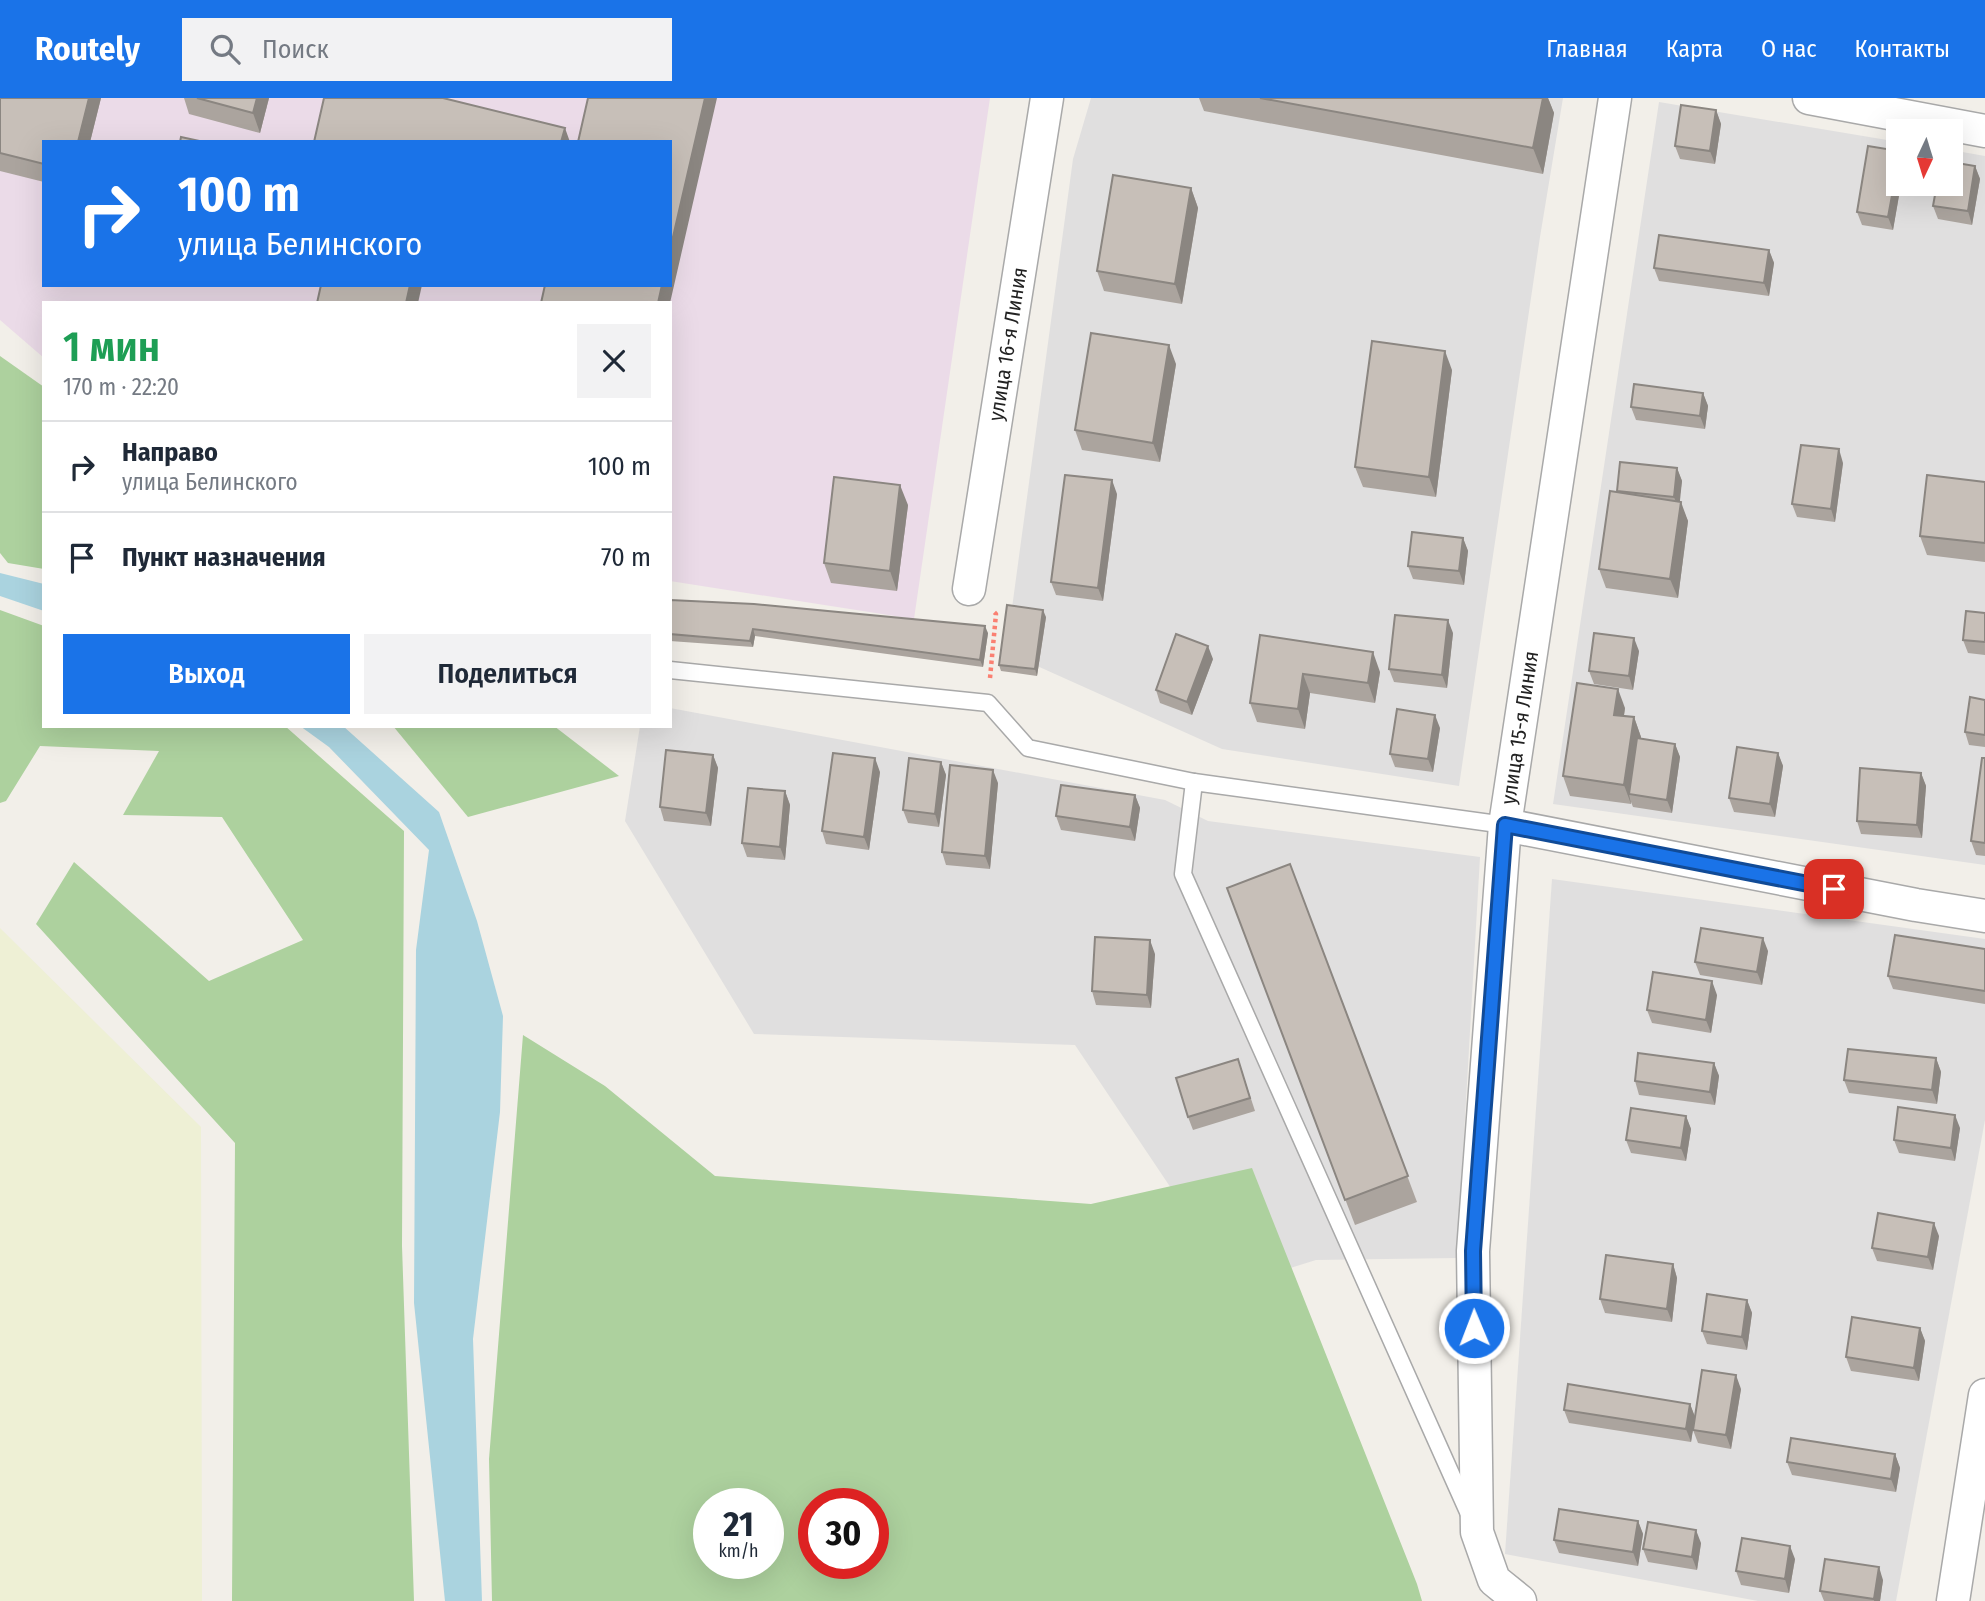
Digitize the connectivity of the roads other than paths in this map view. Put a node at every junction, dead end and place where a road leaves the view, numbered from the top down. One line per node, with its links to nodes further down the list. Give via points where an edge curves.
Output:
1 (1047, 98): 5 (street, улица 16-я Линия)
2 (1615, 98): 8 (street, улица 15-я Линия)
3 (1809, 98): 4 (street)
4 (1985, 131)
5 (969, 589)
6 (672, 670): 7 (lane, via 988,703 1028,748)
7 (1195, 782): 8 (lane); 11 (lane, via 1183,874)
8 (1505, 825): 9 (street); 11 (street, улица 15-я Линия, via 1473,1251)
9 (1985, 916)
10 (1985, 1395): 13 (street)
11 (1478, 1532): 12 (street, улица 15-я Линия, via 1494,1580)
12 (1520, 1601)
13 (1953, 1601)

